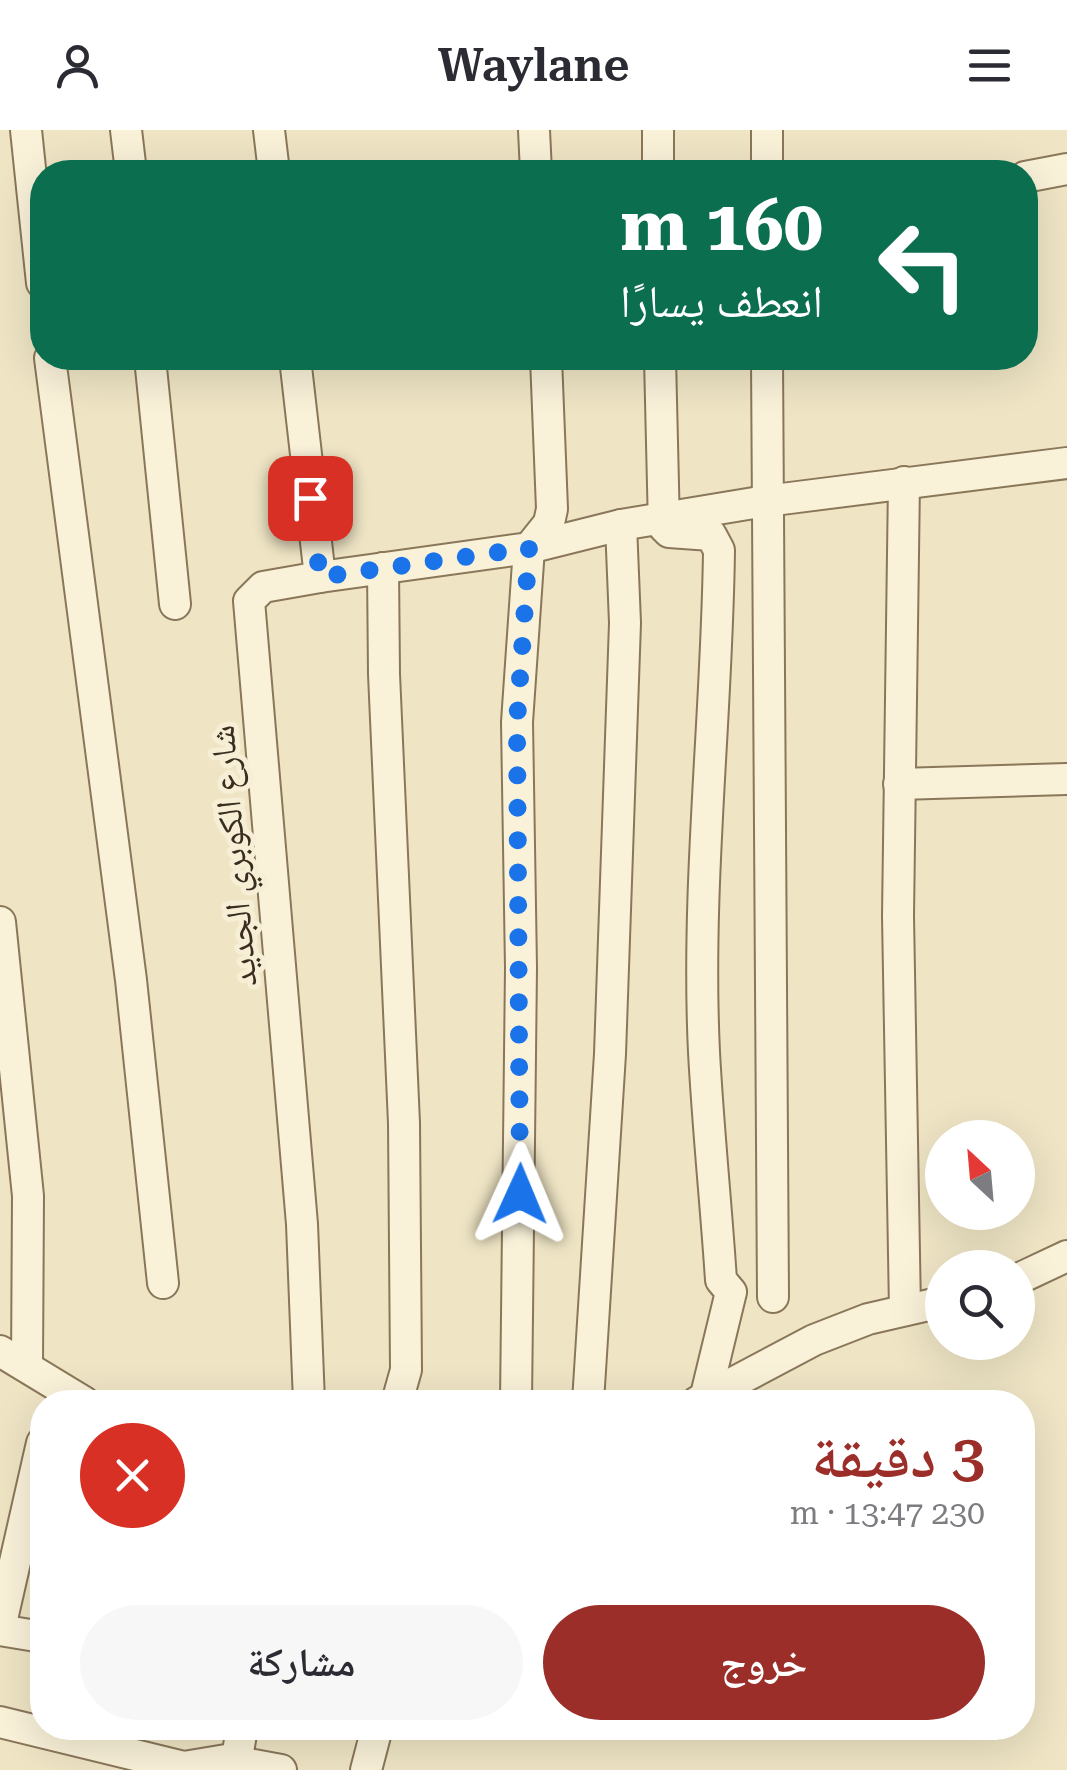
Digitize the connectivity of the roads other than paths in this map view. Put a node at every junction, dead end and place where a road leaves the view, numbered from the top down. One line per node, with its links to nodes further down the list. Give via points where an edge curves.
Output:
1 (26, 130): 12 (street)
2 (126, 130): 7 (street)
3 (270, 130): 8 (street)
4 (534, 130): 9 (street)
5 (658, 130): 10 (street)
6 (767, 130): 11 (street)
7 (130, 160)
8 (273, 160)
9 (535, 160)
10 (658, 160)
11 (767, 160)
12 (30, 168)
13 (1067, 169): 14 (street)
14 (1038, 175)
15 (52, 370): 36 (street)
16 (151, 370): 29 (street)
17 (296, 370): 28 (street)
18 (546, 370): 26 (street, via 552,508 550,523)
19 (660, 370): 24 (street)
20 (768, 370): 23 (street)
21 (1067, 463): 22 (street, شارع الكوبري الجديد)
22 (904, 482): 23 (street, شارع الكوبري الجديد); 31 (street)
23 (766, 501): 24 (street, شارع الكوبري الجديد); 37 (street)
24 (663, 518): 25 (street, شارع الكوبري الجديد); 46 (street, via 669,532 712,536 719,550 704,1052 721,1278 731,1292)
25 (622, 525): 26 (street, شارع الكوبري الجديد); 45 (street, via 625,623 610,1054)
26 (529, 548): 27 (street, شارع الكوبري الجديد); 44 (street, via 517,722)
27 (383, 568): 28 (street, شارع الكوبري الجديد); 43 (street, via 404,1123 406,1370)
28 (320, 577): 42 (street, شارع الكوبري الجديد, via 262,588 250,601 302,1224)
29 (175, 604)
30 (1067, 779): 31 (street)
31 (900, 784): 39 (street)
32 (0, 922): 33 (street)
33 (14, 1196): 40 (street)
34 (1067, 1256): 35 (street)
35 (1035, 1271)
36 (163, 1283)
37 (773, 1298)
38 (925, 1306): 39 (street)
39 (906, 1310): 47 (street, via 814,1340)
40 (13, 1359): 41 (street)
41 (49, 1390)
42 (309, 1390)
43 (400, 1390)
44 (516, 1390)
45 (589, 1390)
46 (704, 1390)
47 (718, 1390)
48 (30, 1496): 49 (street)
49 (0, 1629): 50 (street)
50 (30, 1635)
51 (0, 1722): 52 (street)
52 (30, 1729)
53 (74, 1740): 56 (street, via 184,1767)
54 (240, 1740): 56 (street)
55 (373, 1740): 58 (street)
56 (236, 1766): 57 (street)
57 (280, 1770)
58 (366, 1770)

